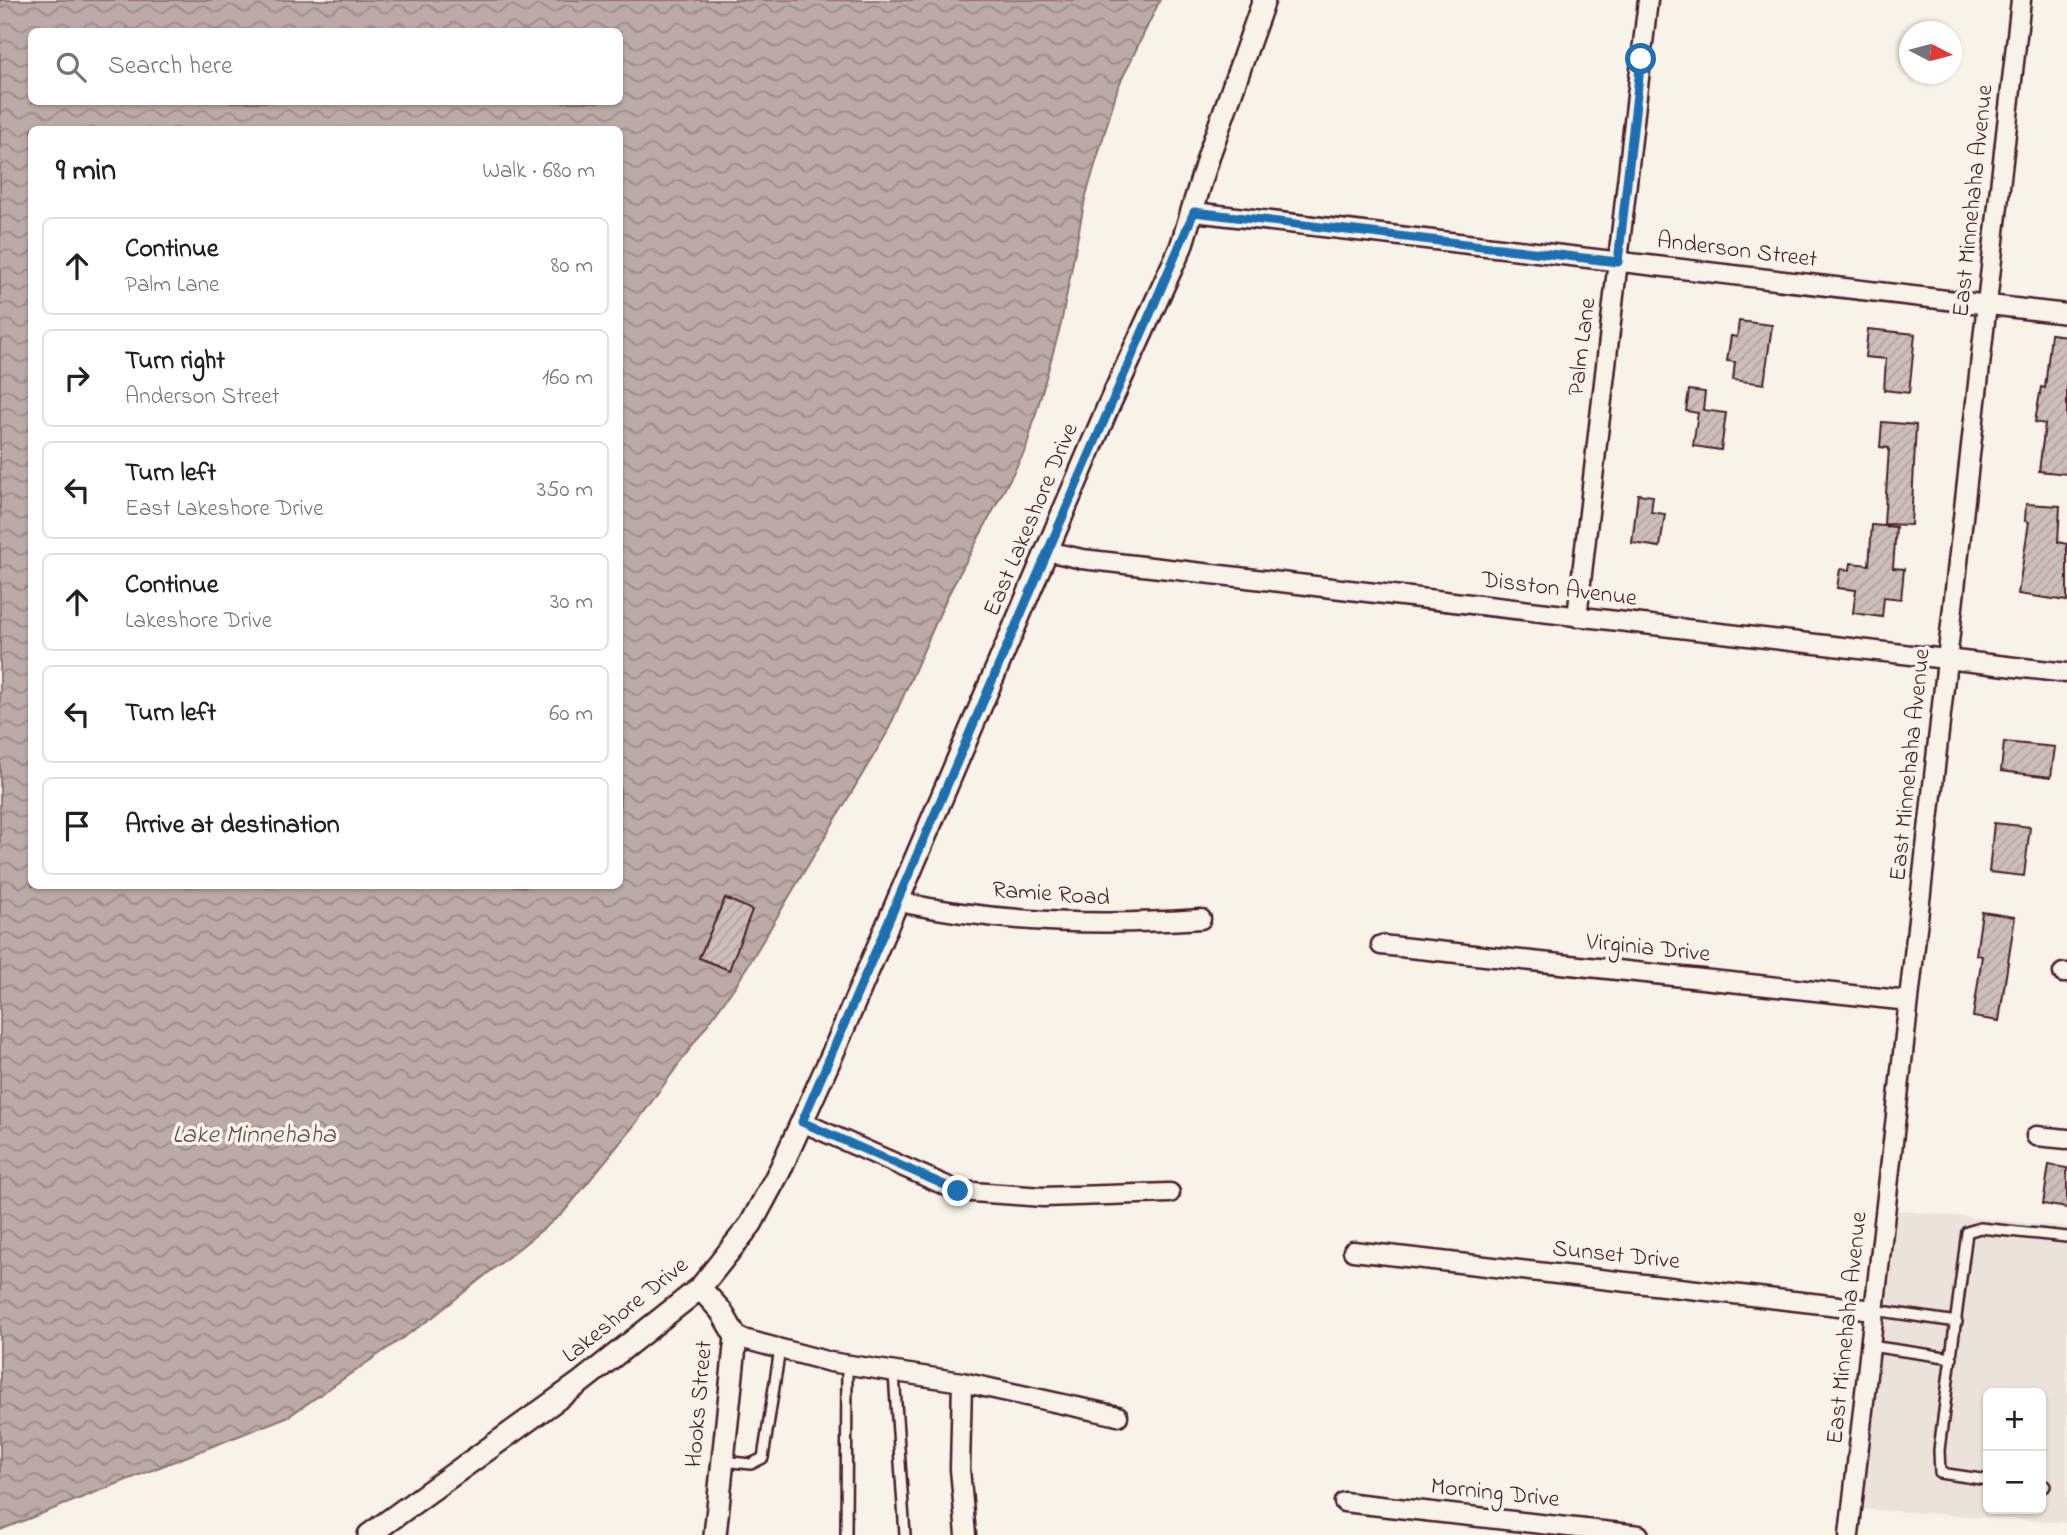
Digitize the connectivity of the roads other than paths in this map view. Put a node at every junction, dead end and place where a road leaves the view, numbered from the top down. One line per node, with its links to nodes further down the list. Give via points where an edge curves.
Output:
1 (1264, 0): 4 (street, East Lakeshore Drive, via 1210,152)
2 (1648, 0): 5 (street, Palm Lane)
3 (2021, 0): 6 (street, East Minnehaha Avenue)
4 (1194, 212): 5 (street, Anderson Street); 8 (street, East Lakeshore Drive)
5 (1618, 262): 6 (street, Anderson Street); 9 (street, Palm Lane)
6 (1988, 305): 7 (street, Anderson Street); 10 (street, East Minnehaha Avenue)
7 (2067, 314)
8 (1047, 551): 9 (street, Disston Avenue, via 1082,559); 12 (street, East Lakeshore Drive)
9 (1577, 617): 10 (street, Disston Avenue)
10 (1947, 660): 11 (street, Disston Avenue); 15 (street, East Minnehaha Avenue)
11 (2067, 673)
12 (899, 902): 13 (street, Ramie Road, via 1084,923); 16 (street, East Lakeshore Drive)
13 (1201, 919)
14 (1381, 945): 15 (street, Virginia Drive)
15 (1909, 1001): 24 (street, East Minnehaha Avenue)
16 (832, 1055): 17 (street, Lakeshore Drive)
17 (802, 1122): 20 (street, via 958,1191 1043,1197); 23 (street, Lakeshore Drive, via 751,1224)
18 (2036, 1136): 19 (street)
19 (2067, 1139)
20 (1170, 1193)
21 (2067, 1237): 25 (lane, via 1968,1230)
22 (1353, 1251): 24 (street, Sunset Drive)
23 (700, 1288): 26 (street, Hooks Street, via 722,1311); 37 (street, Lakeshore Drive, via 581,1382)
24 (1874, 1310): 25 (lane); 27 (street, East Minnehaha Avenue)
25 (1957, 1322): 29 (lane)
26 (736, 1337): 28 (street); 34 (street, Hooks Street)
27 (1870, 1346): 29 (lane); 43 (street, East Minnehaha Avenue)
28 (780, 1349): 30 (street); 34 (lane, via 763,1458 751,1464)
29 (1952, 1358): 35 (lane, via 1940,1473)
30 (847, 1365): 31 (street); 39 (lane)
31 (894, 1374): 32 (street); 40 (lane)
32 (962, 1382): 33 (street); 41 (street, via 959,1456)
33 (1118, 1416)
34 (722, 1461): 38 (street, Hooks Street)
35 (1983, 1479)
36 (1344, 1502): 42 (street, Morning Drive)
37 (369, 1535)
38 (715, 1535)
39 (846, 1535)
40 (905, 1535)
41 (966, 1535)
42 (1639, 1535)
43 (1849, 1535)

